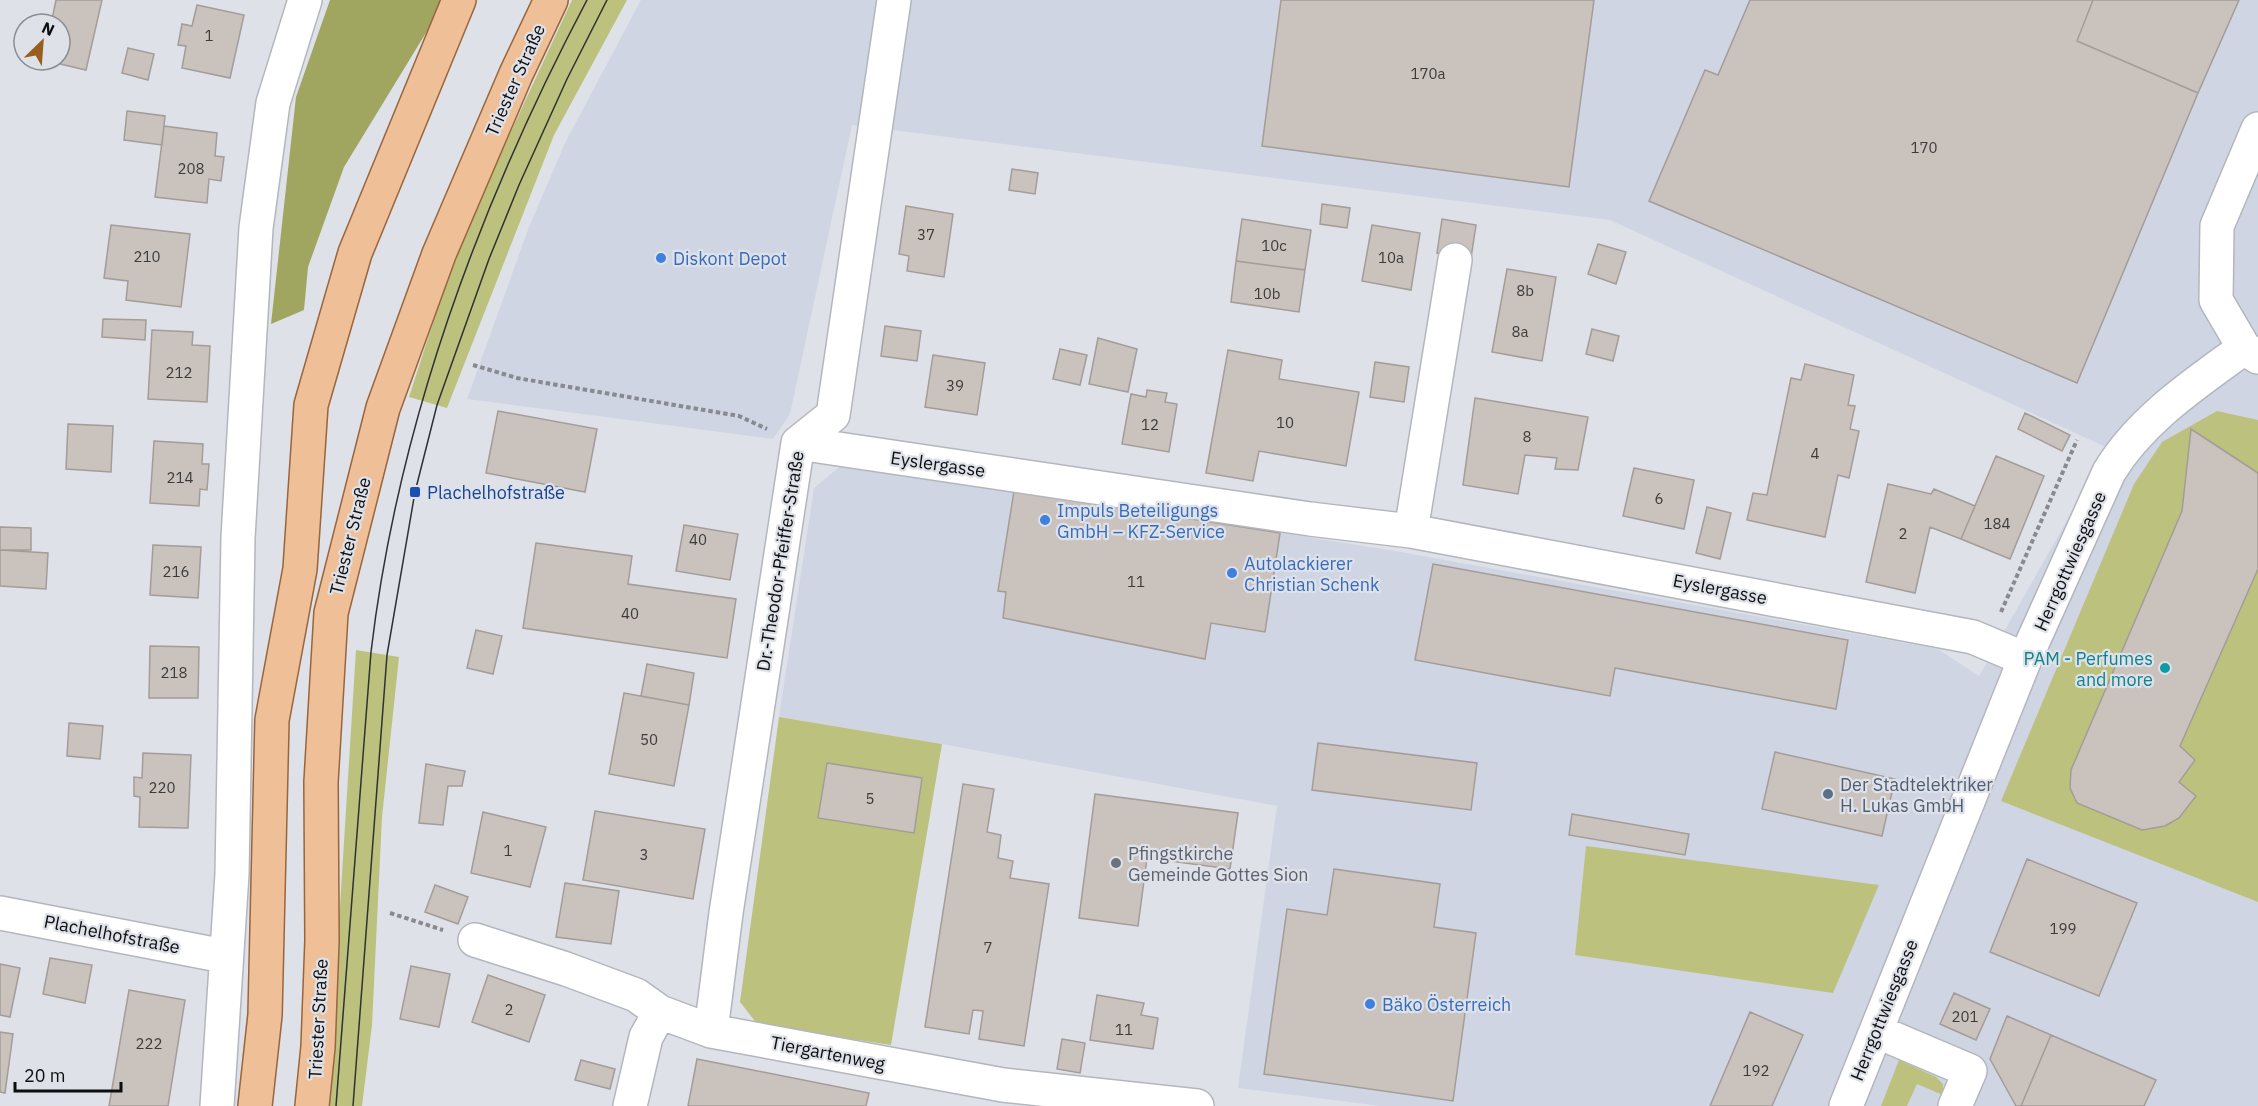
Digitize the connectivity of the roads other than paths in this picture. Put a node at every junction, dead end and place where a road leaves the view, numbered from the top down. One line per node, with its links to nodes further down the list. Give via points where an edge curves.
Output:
1 (305, 0): 13 (street, via 273,103 256,228 238,538 232,873)
2 (459, 0): 18 (main road, via 355,253 311,405 300,569 272,720 265,1015)
3 (551, 0): 19 (main road, Triester Straße, via 439,254 383,408 331,613 321,782 318,1047)
4 (894, 0): 8 (street, Dr.-Theodor-Pfeiffer-Straße, via 833,415)
5 (2258, 129): 7 (street, Herrgottwiesgasse, via 2217,226 2216,300)
6 (1455, 260): 9 (street)
7 (2251, 353): 10 (street, Herrgottwiesgasse, via 2177,399 2125,446 2109,472)
8 (798, 443): 9 (street, Eyslergasse); 15 (street, Dr.-Theodor-Pfeiffer-Straße)
9 (1411, 531): 10 (street, Eyslergasse, via 1973,637)
10 (2025, 659): 16 (street, Herrgottwiesgasse)
11 (0, 913): 13 (street, Plachelhofstraße)
12 (475, 940): 14 (street, Tiergartenweg, via 636,995)
13 (224, 956): 17 (street)
14 (660, 1012): 15 (street, Tiergartenweg); 20 (street, via 646,1037)
15 (711, 1031): 21 (street, Tiergartenweg, via 1003,1085)
16 (1875, 1031): 22 (street, Herrgottwiesgasse); 23 (street, via 1970,1071)
17 (217, 1106)
18 (255, 1106)
19 (312, 1106)
20 (630, 1106)
21 (1196, 1106)
22 (1846, 1106)
23 (1955, 1106)

